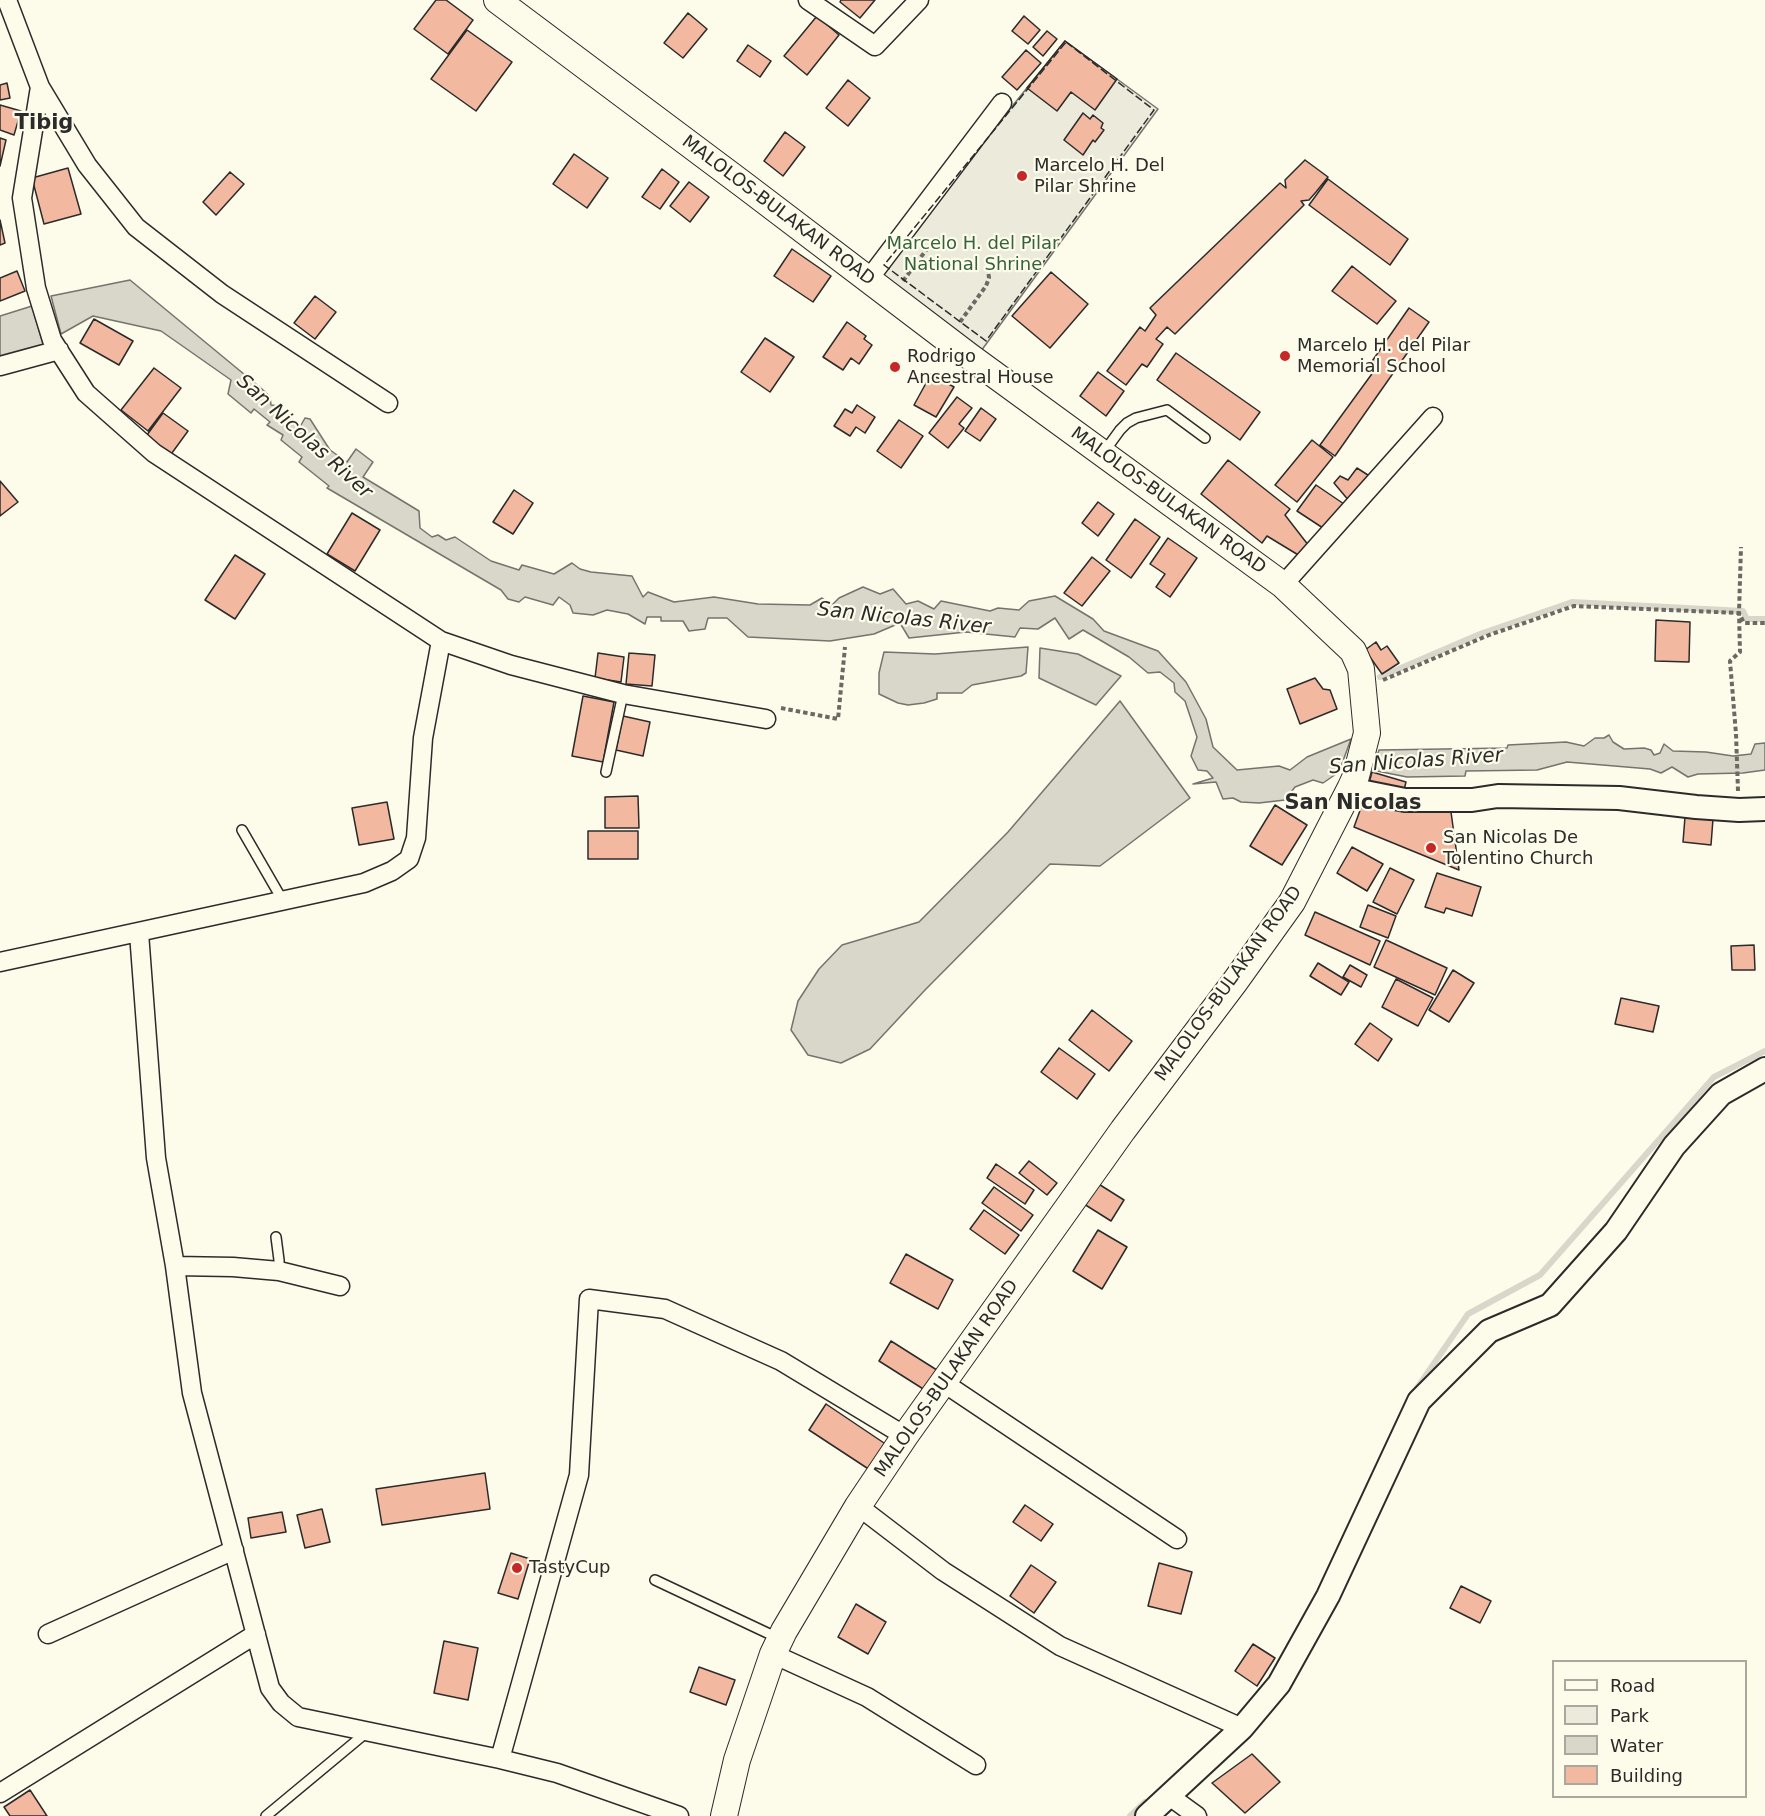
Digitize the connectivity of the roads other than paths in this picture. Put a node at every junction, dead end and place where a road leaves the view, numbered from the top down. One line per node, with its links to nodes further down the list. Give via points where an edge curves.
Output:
1 (7, 0): 5 (street)
2 (497, 0): 7 (main road, MALOLOS-BULAKAN ROAD)
3 (808, 0): 4 (street, via 875,46)
4 (919, 0)
5 (40, 87): 8 (street, via 22,198 36,288); 10 (street, via 87,165 136,226 222,294)
6 (1002, 103): 7 (street)
7 (868, 280): 13 (main road, MALOLOS-BULAKAN ROAD)
8 (55, 345): 9 (street); 15 (street, via 86,393 154,453)
9 (0, 366)
10 (388, 402)
11 (1433, 417): 14 (street)
12 (1205, 438): 13 (lane, via 1167,410 1127,423)
13 (1103, 454): 14 (main road, MALOLOS-BULAKAN ROAD)
14 (1283, 585): 19 (main road, MALOLOS-BULAKAN ROAD, via 1353,651 1361,669 1368,733)
15 (441, 641): 16 (street, via 511,665); 22 (street, via 423,738 416,838 409,859 364,883)
16 (623, 694): 17 (street); 18 (lane)
17 (766, 719)
18 (606, 772)
19 (1353, 782): 20 (street, via 1405,800 1498,796 1618,798 1706,808); 30 (main road, MALOLOS-BULAKAN ROAD, via 1292,902 1123,1130)
20 (1765, 808)
21 (242, 830): 22 (lane)
22 (283, 901): 23 (street)
23 (139, 933): 24 (street); 27 (street, via 156,1158)
24 (0, 962)
25 (1765, 1069): 39 (street, via 1721,1094 1674,1146 1616,1231 1550,1305 1489,1331 1419,1401 1328,1596 1280,1684)
26 (276, 1237): 28 (lane)
27 (175, 1266): 28 (street); 34 (street, via 192,1393)
28 (279, 1271): 29 (street)
29 (340, 1286)
30 (944, 1383): 31 (main road, MALOLOS-BULAKAN ROAD); 33 (street)
31 (905, 1436): 32 (main road, MALOLOS-BULAKAN ROAD); 41 (street, via 781,1361 665,1309 589,1299 579,1474)
32 (858, 1506): 38 (main road, MALOLOS-BULAKAN ROAD); 39 (street, via 943,1571 1060,1646)
33 (1177, 1539)
34 (234, 1550): 36 (street); 37 (street)
35 (655, 1580): 38 (lane)
36 (48, 1634)
37 (256, 1634): 40 (street, via 270,1688 281,1703 298,1717); 43 (street)
38 (777, 1647): 42 (street); 47 (main road, MALOLOS-BULAKAN ROAD, via 737,1760)
39 (1242, 1728): 44 (street)
40 (368, 1732): 41 (street); 45 (lane)
41 (500, 1759): 46 (street, via 557,1773)
42 (976, 1765)
43 (0, 1793)
44 (1168, 1795): 48 (street); 49 (street)
45 (266, 1816)
46 (679, 1816)
47 (724, 1816)
48 (1147, 1816)
49 (1197, 1816)

